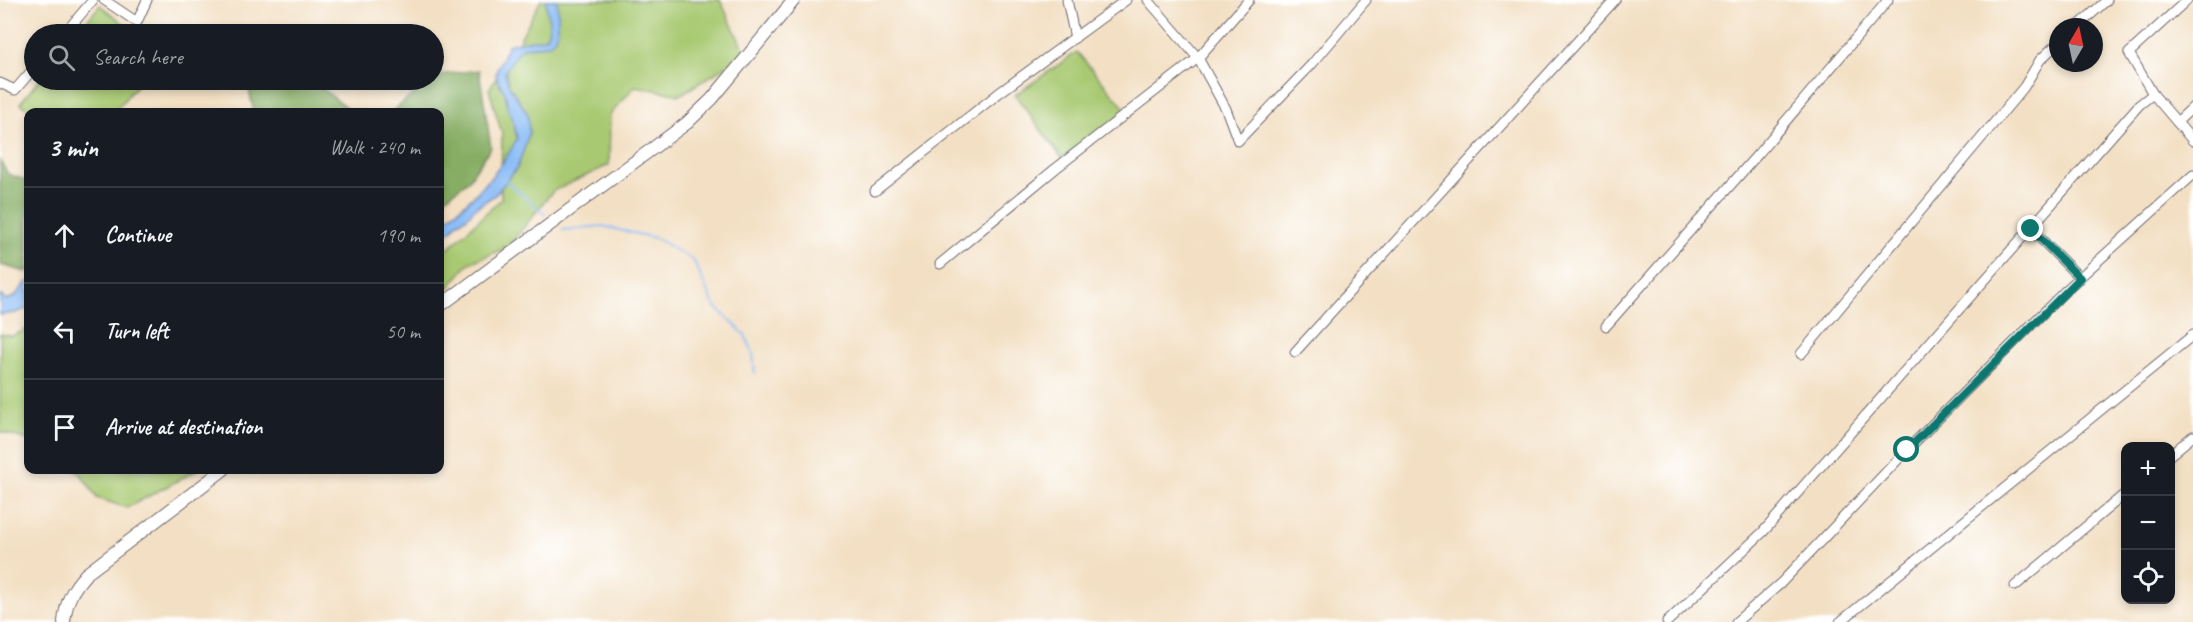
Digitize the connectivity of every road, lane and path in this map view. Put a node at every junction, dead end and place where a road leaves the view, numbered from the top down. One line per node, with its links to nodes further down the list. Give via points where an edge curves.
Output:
1 (93, 0): 15 (street)
2 (104, 0): 3 (street, via 137,22)
3 (147, 0)
4 (794, 0): 30 (main road, via 712,99 687,123)
5 (1067, 0): 16 (street)
6 (1126, 0): 16 (street)
7 (1148, 0): 18 (street)
8 (1249, 0): 18 (street)
9 (1366, 0): 18 (street, via 1312,64 1238,141)
10 (1615, 0): 33 (street)
11 (1888, 0): 31 (street)
12 (2107, 0): 14 (street)
13 (2187, 0): 21 (street, via 2129,53)
14 (2087, 18)
15 (72, 24)
16 (1075, 38): 26 (street)
17 (2049, 52): 34 (street, via 2009,106)
18 (1198, 57): 28 (street)
19 (24, 80): 20 (street, via 15,90)
20 (0, 83)
21 (2153, 94): 23 (street); 27 (street, via 2139,105)
22 (2193, 107): 23 (street)
23 (2176, 122): 24 (street)
24 (2193, 141)
25 (2193, 175): 29 (street)
26 (875, 191)
27 (2031, 229): 29 (street); 41 (street, via 1763,532)
28 (940, 264)
29 (2080, 278): 42 (street, via 1907,450 1781,583)
30 (444, 303)
31 (1606, 326)
32 (2193, 334): 43 (street)
33 (1295, 352)
34 (1801, 354)
35 (2193, 436): 36 (street)
36 (2175, 451)
37 (218, 474): 40 (main road, via 86,574 68,600)
38 (2122, 496): 39 (street)
39 (2015, 586)
40 (64, 622)
41 (1667, 622)
42 (1736, 622)
43 (1840, 622)

